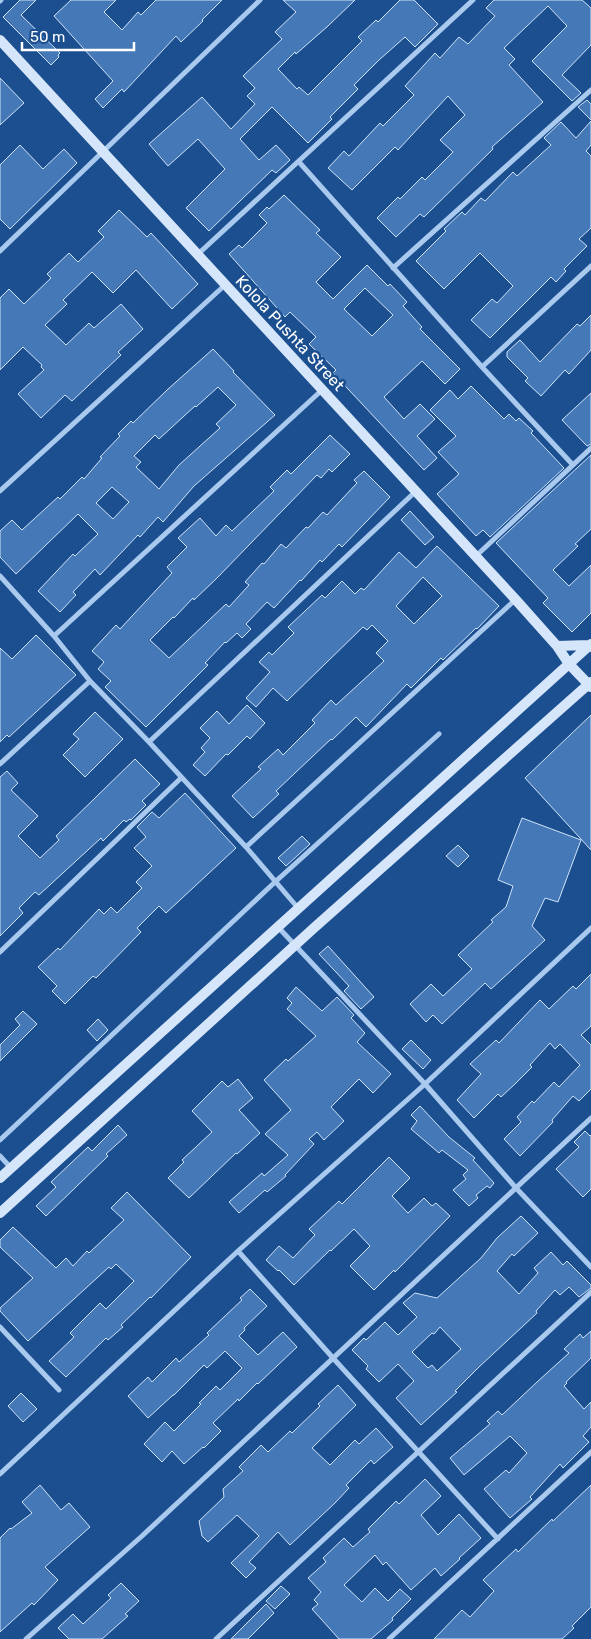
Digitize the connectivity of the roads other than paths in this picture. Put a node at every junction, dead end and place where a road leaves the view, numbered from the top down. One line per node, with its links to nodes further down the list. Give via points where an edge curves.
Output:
1 (260, 0): 5 (street)
2 (473, 0): 6 (street)
3 (0, 40): 5 (main road, Kolola Pushta Street)
4 (591, 90): 10 (street)
5 (102, 152): 7 (street); 8 (main road, Kolola Pushta Street)
6 (299, 162): 8 (street); 10 (street)
7 (0, 250)
8 (197, 255): 11 (main road, Kolola Pushta Street)
9 (591, 266): 12 (street)
10 (393, 268): 12 (street)
11 (225, 285): 13 (main road, Kolola Pushta Street); 16 (street)
12 (482, 367): 15 (street)
13 (323, 389): 17 (main road, Kolola Pushta Street); 21 (street)
14 (591, 448): 15 (street)
15 (573, 465): 18 (street)
16 (0, 491)
17 (415, 492): 18 (main road, Kolola Pushta Street); 28 (street)
18 (476, 556): 20 (main road, Kolola Pushta Street)
19 (0, 576): 21 (street)
20 (516, 600): 23 (main road, Kolola Pushta Street); 31 (street)
21 (54, 636): 25 (street)
22 (590, 645): 23 (main road); 24 (main road)
23 (557, 646): 24 (main road, Kolola Pushta Street)
24 (569, 664): 26 (main road, Kolola Pushta Street); 33 (main road)
25 (90, 681): 28 (street); 29 (street)
26 (590, 684): 36 (main road)
27 (439, 734): 32 (street)
28 (149, 742): 30 (street)
29 (0, 764)
30 (182, 778): 31 (street); 37 (street)
31 (246, 847): 32 (street)
32 (275, 882): 33 (street); 40 (street)
33 (298, 908): 34 (main road)
34 (277, 926): 36 (street); 42 (main road)
35 (591, 928): 38 (street)
36 (295, 944): 38 (street); 45 (main road)
37 (0, 952)
38 (425, 1084): 44 (street); 46 (street)
39 (591, 1118): 44 (street)
40 (0, 1140)
41 (0, 1156): 42 (street)
42 (11, 1168): 43 (main road)
43 (0, 1178)
44 (516, 1188): 47 (street); 50 (street)
45 (0, 1213)
46 (238, 1251): 50 (street); 54 (street)
47 (591, 1267)
48 (591, 1292): 53 (street)
49 (0, 1327): 51 (street)
50 (333, 1358): 53 (street); 56 (street)
51 (59, 1390)
52 (591, 1452): 55 (street)
53 (419, 1453): 55 (street); 57 (street)
54 (0, 1474)
55 (498, 1539): 58 (street)
56 (26, 1639)
57 (216, 1639)
58 (389, 1639)

